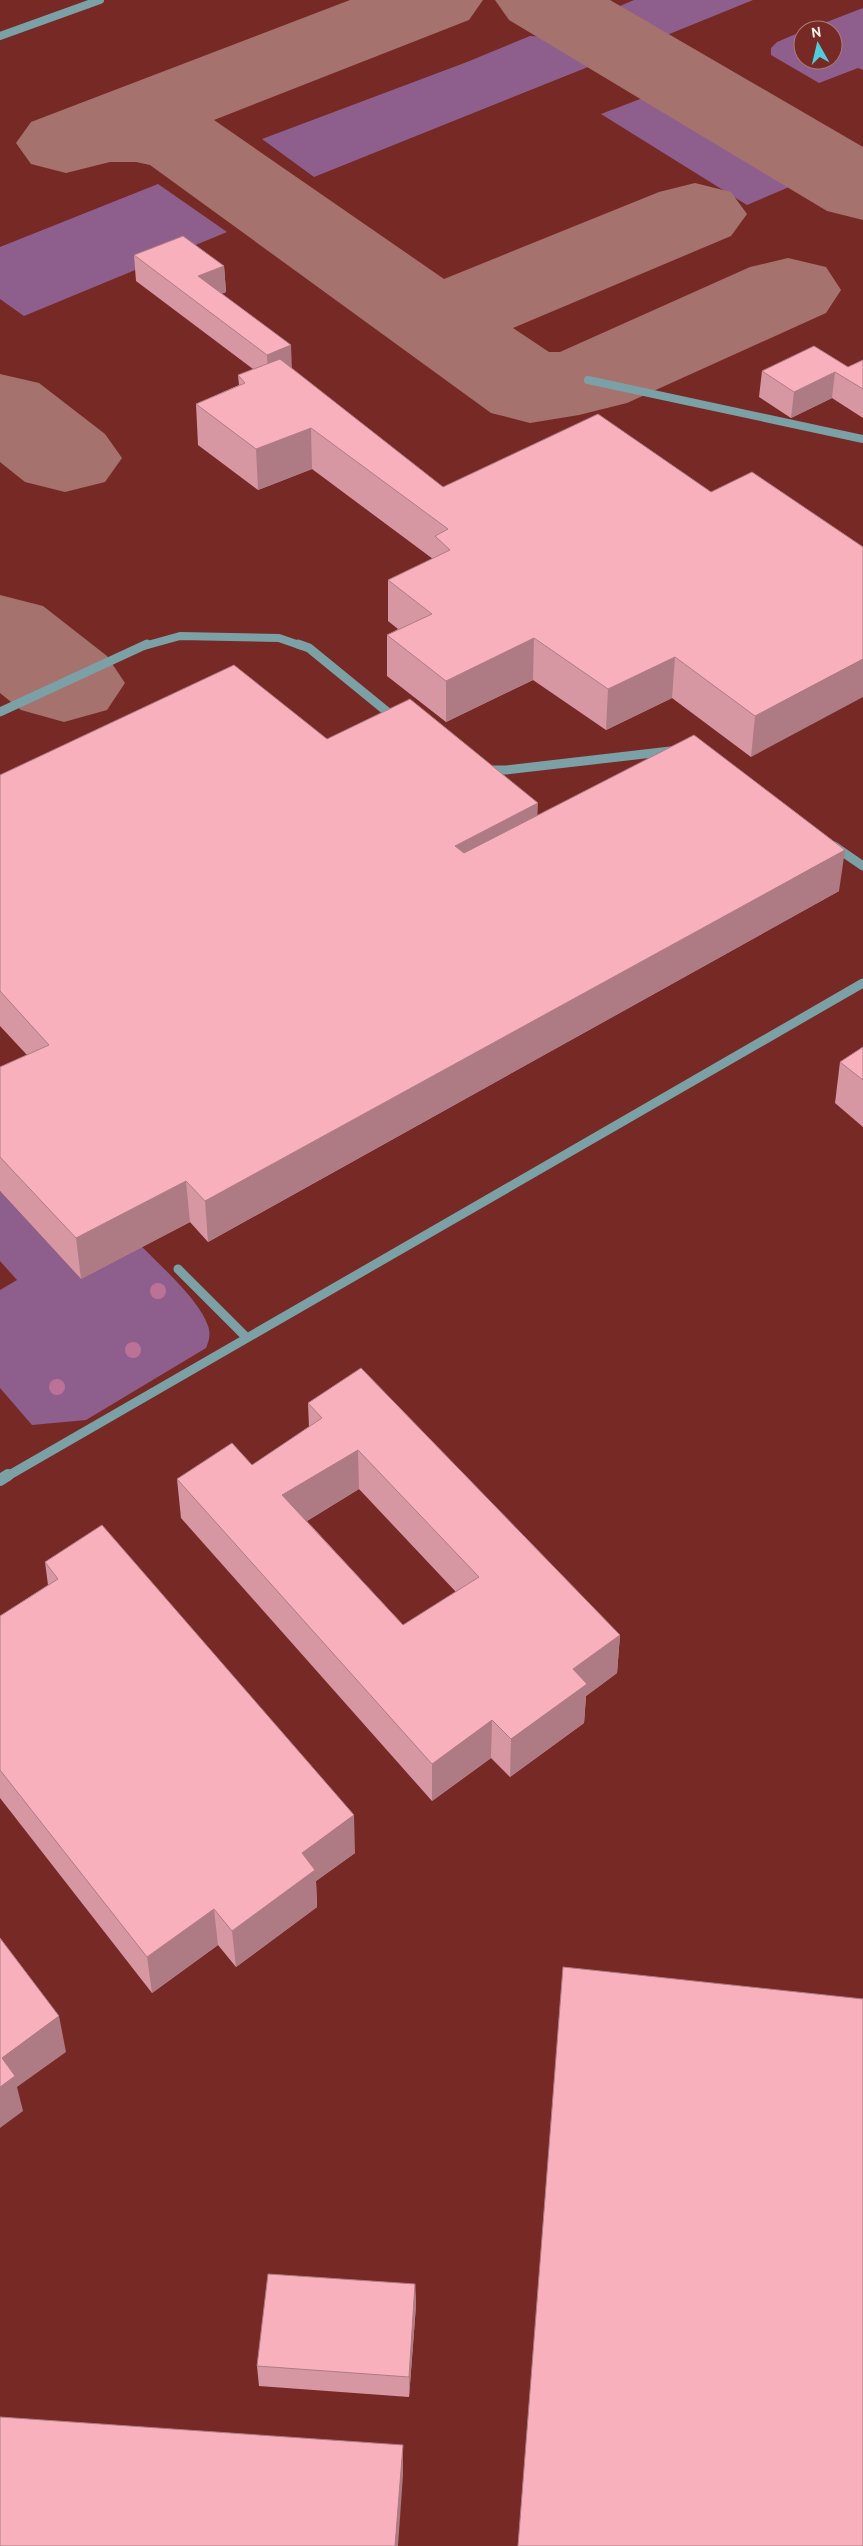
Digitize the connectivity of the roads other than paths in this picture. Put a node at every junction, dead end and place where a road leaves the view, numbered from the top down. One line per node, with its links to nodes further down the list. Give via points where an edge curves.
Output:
1 (100, 0): 2 (lane)
2 (0, 36)
3 (588, 380): 4 (lane)
4 (863, 439)
5 (0, 712): 6 (lane, via 152,642 180,636 279,638 309,648)
6 (407, 727)
7 (691, 750): 8 (lane, via 666,750 506,770)
8 (478, 770)
9 (824, 839): 10 (lane)
10 (863, 866)
11 (863, 983): 13 (lane)
12 (178, 1269): 13 (lane)
13 (246, 1337): 14 (lane)
14 (0, 1480)

